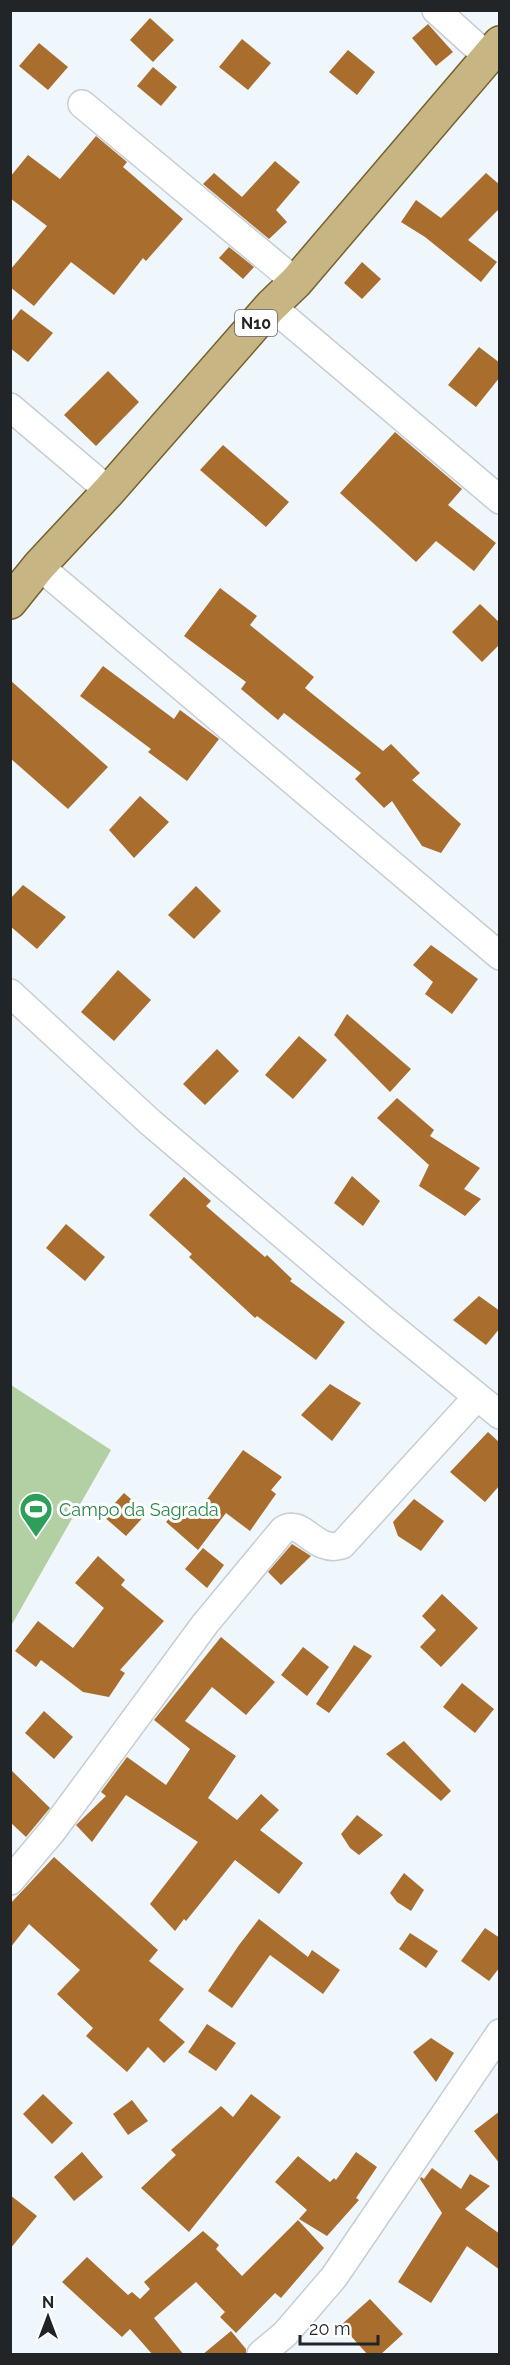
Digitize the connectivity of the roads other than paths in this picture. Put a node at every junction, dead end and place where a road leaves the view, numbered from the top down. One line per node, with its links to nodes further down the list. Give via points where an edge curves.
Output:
1 (436, 10): 2 (street)
2 (494, 50): 4 (main road, N10)
3 (82, 104): 4 (street)
4 (296, 282): 5 (main road, N10)
5 (271, 306): 7 (main road, N10); 8 (street)
6 (10, 407): 7 (street)
7 (109, 491): 9 (main road, N10)
8 (500, 501)
9 (39, 566): 10 (main road, N10); 11 (street)
10 (10, 602)
11 (500, 956)
12 (10, 993): 13 (street, via 151,1123)
13 (477, 1397): 14 (street); 15 (street, via 342,1545 328,1547 296,1527 283,1530 205,1624)
14 (500, 1415)
15 (10, 1881)
16 (500, 2032): 17 (street, via 334,2277 285,2334)
17 (261, 2355)

